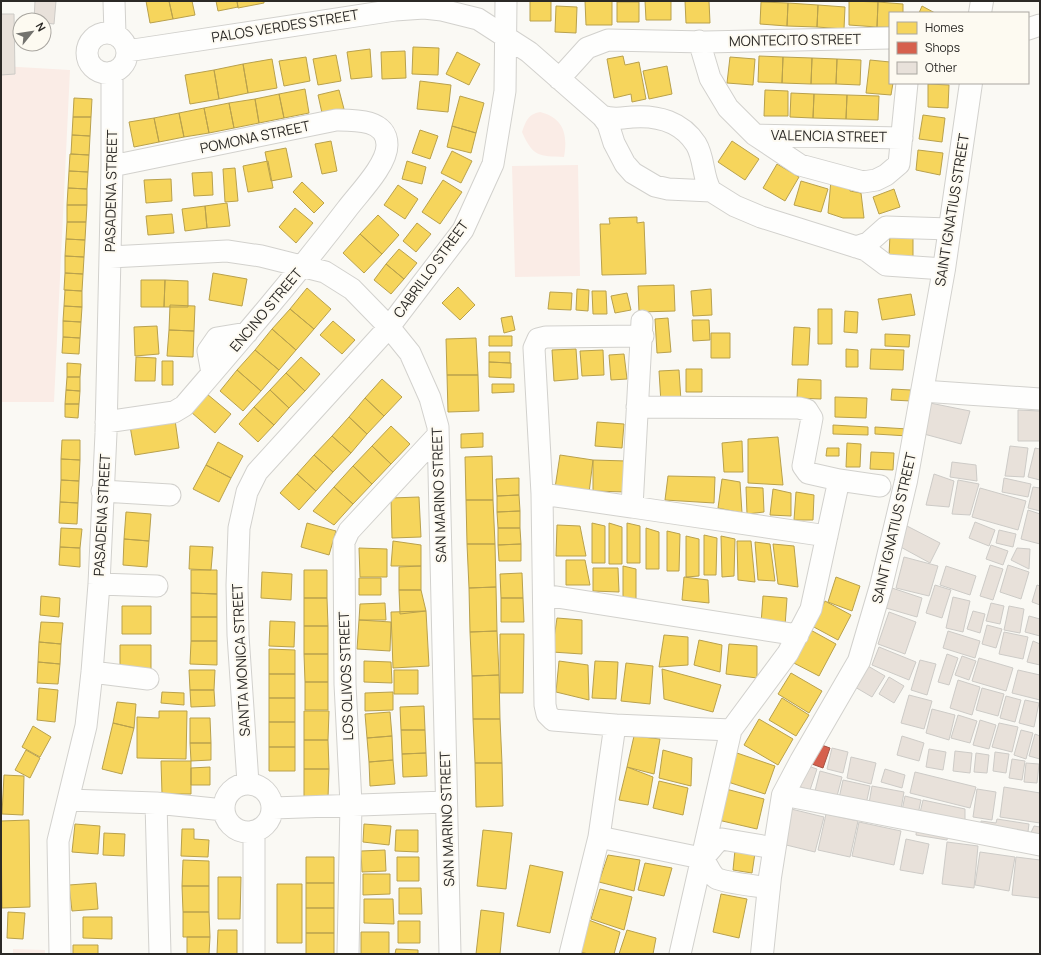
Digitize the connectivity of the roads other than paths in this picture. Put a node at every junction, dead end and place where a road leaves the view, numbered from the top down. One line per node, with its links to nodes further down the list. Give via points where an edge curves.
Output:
1 (114, 1): 7 (street)
2 (506, 1): 8 (street, CABRILLO STREET)
3 (982, 1): 4 (street)
4 (980, 12)
5 (1040, 25): 6 (street)
6 (1029, 29)
7 (115, 34): 11 (street, via 124,43); 12 (street, via 108,32 96,35 87,52 91,65 96,70)
8 (506, 37): 11 (street, PALOS VERDES STREET, via 478,19 457,12 424,8 367,14); 13 (street, PALOS VERDES STREET, via 529,52); 27 (street, CABRILLO STREET, via 505,91 493,164 463,230)
9 (889, 38): 10 (street, MONTECITO STREET)
10 (699, 41): 13 (street, MONTECITO STREET, via 608,40 588,48); 17 (street, via 708,74 719,95 728,108)
11 (127, 51): 12 (street, via 121,67)
12 (112, 72): 20 (street, PASADENA STREET)
13 (559, 78): 16 (street, PALOS VERDES STREET)
14 (907, 84): 18 (street)
15 (971, 84): 22 (street, SAINT IGNATIUS STREET)
16 (602, 116): 21 (street, PALOS VERDES STREET, via 608,124 618,153 633,173 656,186 668,189); 21 (street, via 617,119 650,116 682,128 700,151 706,181)
17 (755, 135): 18 (street, VALENCIA STREET); 18 (street, via 805,167 863,182 876,180 894,170 899,161)
18 (902, 138)
19 (387, 145): 20 (street, POMONA STREET, via 383,132 378,127 362,120 336,120); 25 (street, ENCINO STREET, via 380,165)
20 (112, 166): 24 (street, PASADENA STREET)
21 (711, 191): 23 (street, PALOS VERDES STREET, via 735,206 761,217)
22 (950, 229): 23 (street, via 886,227 868,243); 26 (street, SAINT IGNATIUS STREET)
23 (856, 247): 26 (street, PALOS VERDES STREET, via 870,252 886,265)
24 (110, 257): 25 (street, SAN MARINO STREET, via 227,251 246,252); 31 (street, PASADENA STREET)
25 (303, 266): 27 (street, SAN MARINO STREET, via 325,272 352,289); 31 (street, ENCINO STREET, via 184,406 174,412)
26 (944, 269): 28 (street, SAINT IGNATIUS STREET)
27 (389, 327): 32 (street, SAN MARINO STREET, via 410,353 418,368 436,417); 48 (street, SANTA MONICA STREET, via 257,472 247,492 240,528 237,592)
28 (922, 391): 29 (street); 49 (street, SAINT IGNATIUS STREET, via 906,481 864,649 852,676 814,737)
29 (1040, 399)
30 (637, 407): 33 (street, via 807,410 812,418 805,470 808,473); 36 (street, via 643,328 538,339 534,348); 38 (street)
31 (106, 422): 35 (street, PASADENA STREET)
32 (438, 435): 51 (street, SAN MARINO STREET); 53 (street, LOS OLIVOS STREET, via 348,531 344,539 345,684)
33 (839, 480): 34 (street); 39 (street)
34 (880, 486)
35 (102, 491): 37 (street); 40 (street, PASADENA STREET)
36 (542, 494): 38 (street); 42 (street)
37 (170, 495)
38 (632, 507): 39 (street)
39 (826, 536): 43 (street, via 811,609)
40 (98, 584): 41 (street); 44 (street, PASADENA STREET)
41 (157, 586)
42 (544, 595): 43 (street); 46 (street, via 547,714 553,720)
43 (798, 635): 47 (street, via 788,653)
44 (92, 672): 45 (street); 50 (street, PASADENA STREET, via 86,726)
45 (148, 679)
46 (615, 725): 47 (street); 57 (street)
47 (731, 730): 60 (street)
48 (248, 783): 54 (street, via 256,784 268,793); 55 (street, via 234,788 229,793)
49 (783, 794): 58 (street); 59 (street, SAINT IGNATIUS STREET)
50 (68, 800): 52 (street); 62 (street, PASADENA STREET, via 58,841)
51 (446, 802): 53 (street); 66 (street, SAN MARINO STREET)
52 (156, 803): 55 (street); 63 (street)
53 (351, 804): 54 (street); 65 (street, LOS OLIVOS STREET)
54 (273, 808): 56 (street, via 267,823)
55 (224, 810): 56 (street, via 236,829 244,832)
56 (254, 831): 64 (street)
57 (599, 837): 60 (street); 67 (street)
58 (1040, 845)
59 (774, 848): 60 (street, via 722,839); 61 (street, SAINT IGNATIUS STREET)
60 (701, 858): 61 (street, via 720,879); 68 (street)
61 (769, 888): 69 (street, SAINT IGNATIUS STREET)
62 (60, 954)
63 (160, 954)
64 (254, 954)
65 (348, 954)
66 (450, 954)
67 (570, 954)
68 (680, 954)
69 (762, 954)

